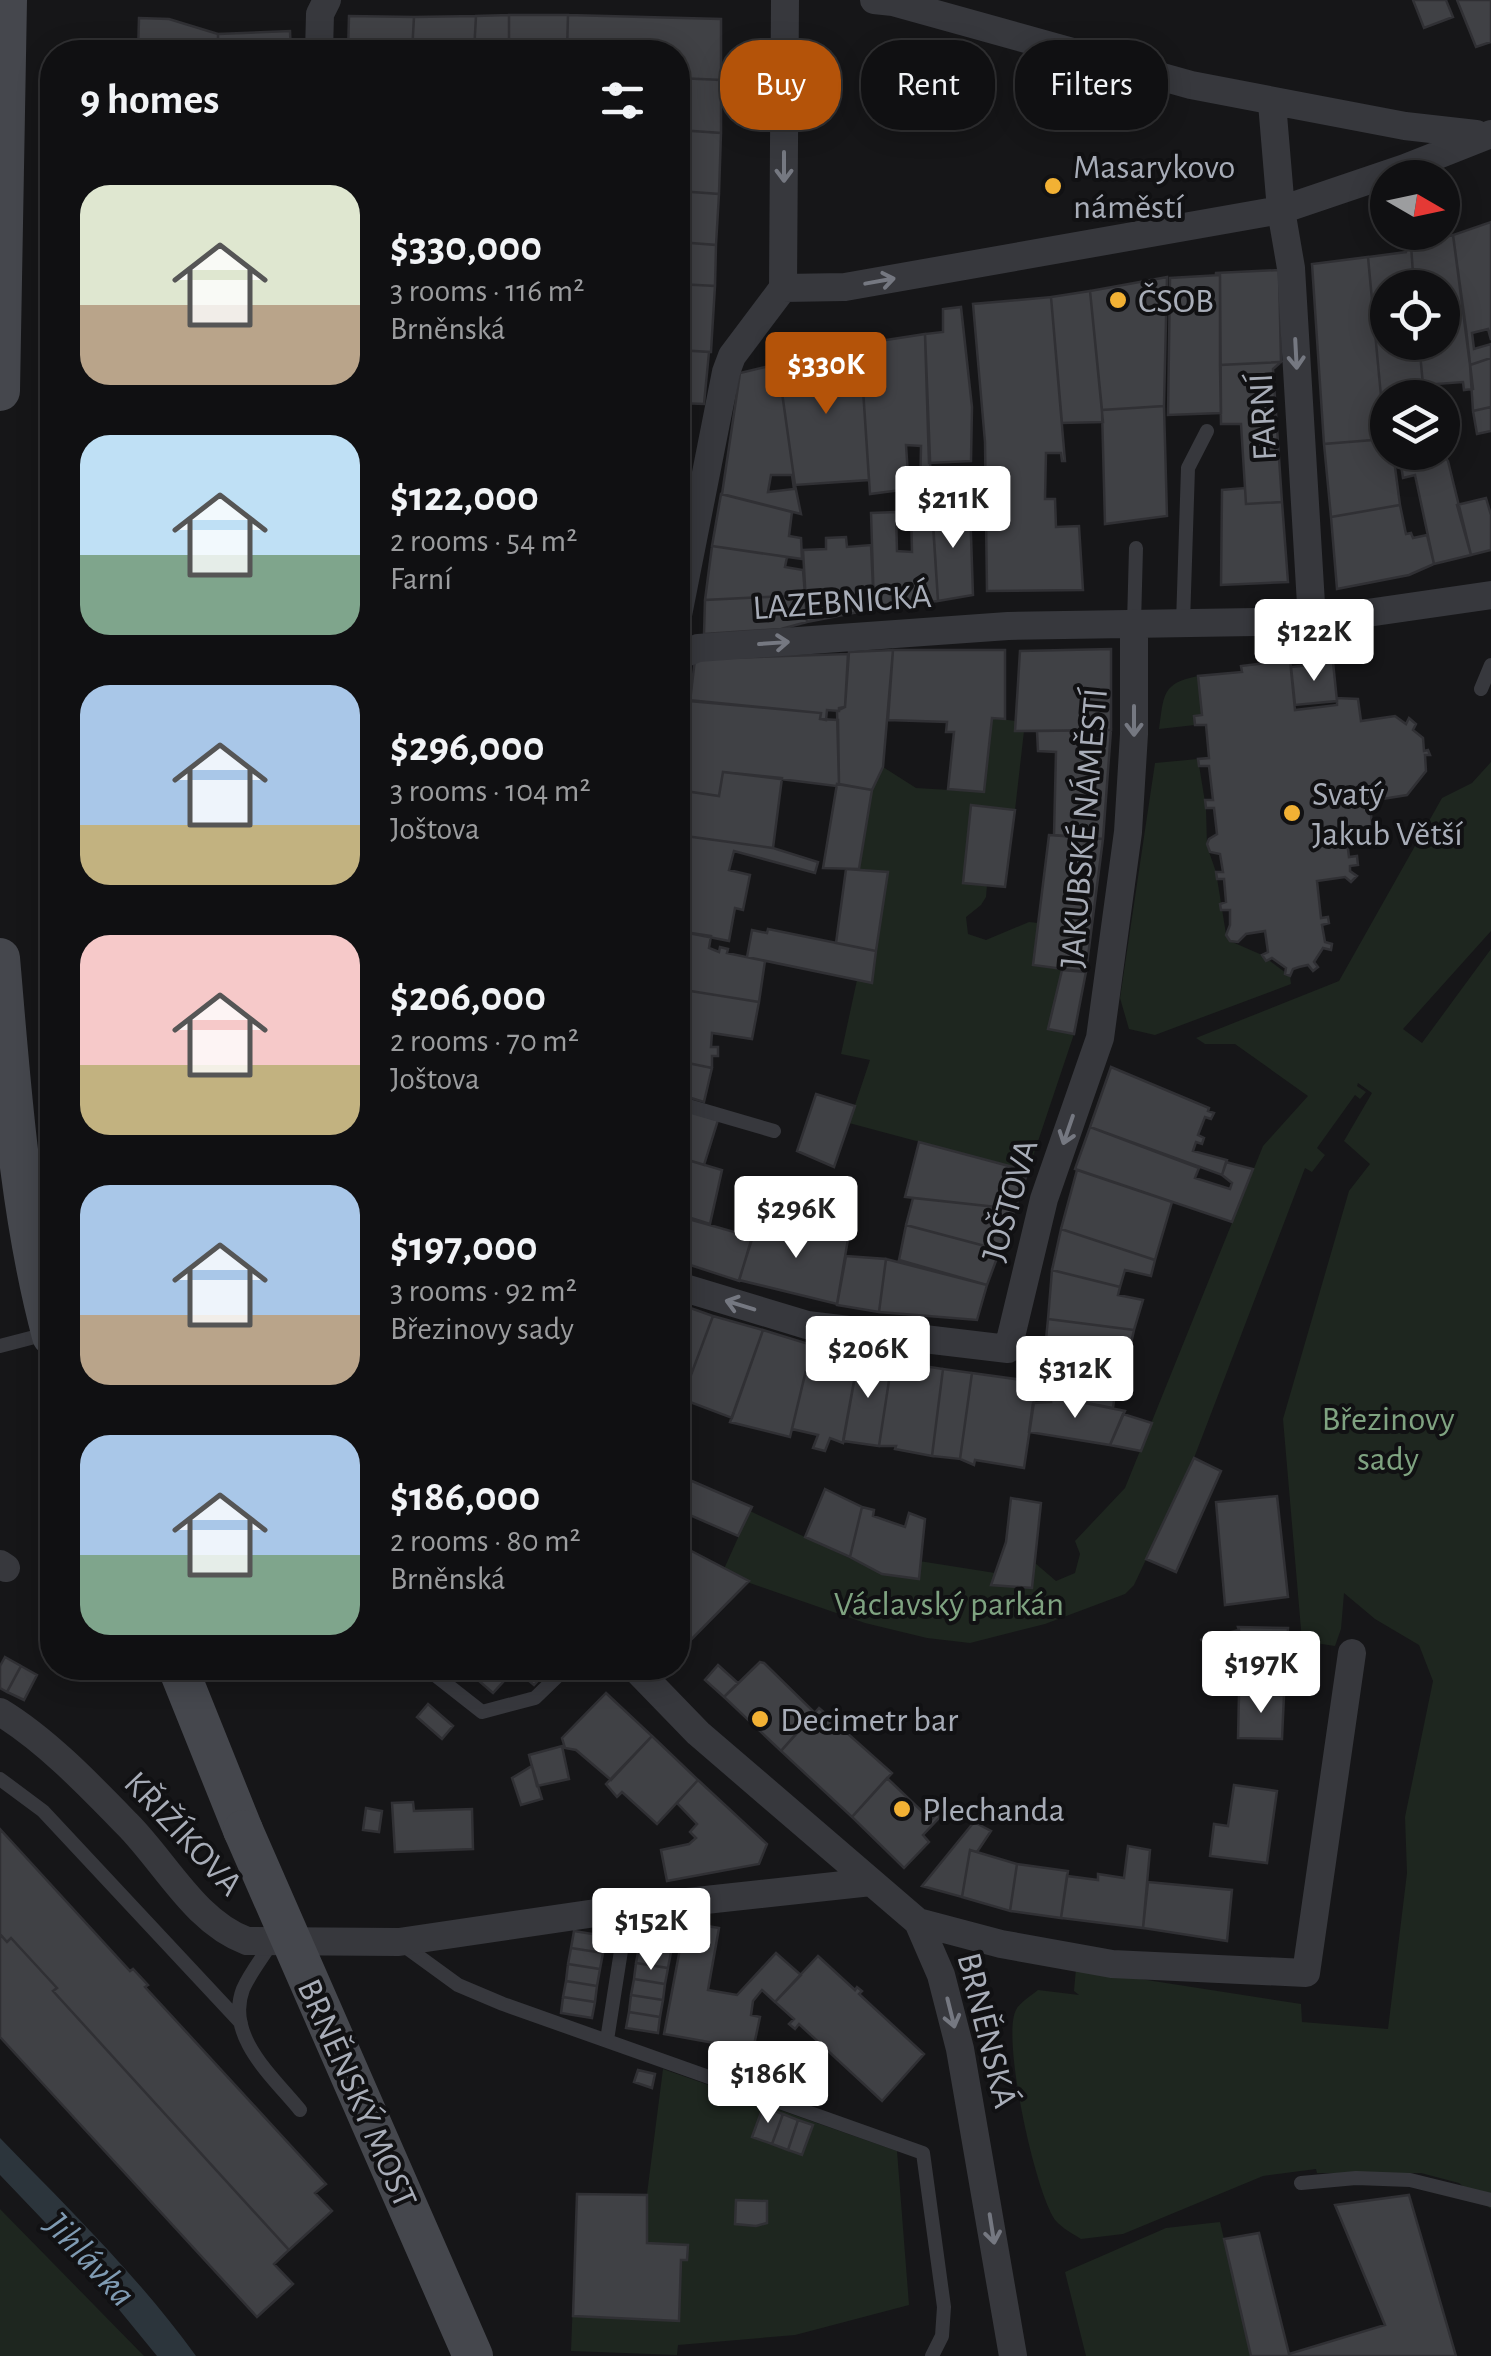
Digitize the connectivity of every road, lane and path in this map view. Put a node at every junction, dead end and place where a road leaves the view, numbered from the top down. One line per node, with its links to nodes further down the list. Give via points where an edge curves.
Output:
1 (6, 0): 10 (main road)
2 (327, 0): 5 (street)
3 (785, 0): 9 (street, one-way to 9)
4 (874, 0): 6 (street)
5 (319, 40)
6 (1272, 102): 7 (street); 8 (street)
7 (1490, 139): 8 (street)
8 (1281, 210): 9 (street, one-way to 8, via 845,286); 15 (street, FARNÍ, one-way to 15, via 1292,268)
9 (783, 288): 13 (street, via 726,372)
10 (0, 391)
11 (1208, 431): 16 (lane, via 1188,468)
12 (1136, 548): 17 (lane)
13 (690, 554)
14 (1491, 596): 15 (street)
15 (1312, 621): 16 (street)
16 (1183, 623): 17 (street)
17 (1134, 624): 18 (street, LAZEBNICKÁ, one-way to 17); 22 (street, JAKUBSKÉ NÁMĚSTÍ, one-way to 22, via 1128,832)
18 (690, 651)
19 (1491, 665): 20 (lane)
20 (1481, 689)
21 (0, 958): 25 (main road, via 14,1131)
22 (1100, 1038): 26 (street, JOŠTOVA, one-way to 26, via 1044,1199 1008,1349 807,1326)
23 (690, 1106): 24 (lane)
24 (774, 1131)
25 (40, 1270)
26 (690, 1290)
27 (40, 1337): 28 (lane)
28 (0, 1346)
29 (1352, 1653): 37 (street, via 1306,1974 1112,1964)
30 (183, 1680): 46 (main road, BRNĚNSKÝ MOST, bridge)
31 (441, 1680): 32 (lane, via 482,1712 535,1698)
32 (554, 1680)
33 (647, 1680): 36 (street, BRNĚNSKÁ, via 698,1733)
34 (0, 1712): 39 (street, KŘIŽÍKOVA, via 128,1825 211,1920 247,1941)
35 (0, 1779): 41 (lane, via 43,1811)
36 (871, 1882): 37 (street, BRNĚNSKÁ); 40 (street, KŘIŽÍKOVA)
37 (918, 1922): 48 (street, BRNĚNSKÁ, one-way to 48, via 941,1974 976,2133)
38 (623, 1938): 42 (lane)
39 (272, 1941): 40 (street, KŘIŽÍKOVA); 41 (lane, via 242,1990)
40 (399, 1942): 42 (lane, via 458,1985)
41 (241, 2023): 43 (lane, via 248,2047)
42 (607, 2040): 47 (lane, via 924,2153 944,2307)
43 (300, 2110)
44 (1300, 2183): 45 (lane, via 1410,2180)
45 (1491, 2200)
46 (473, 2356)
47 (932, 2356)
48 (1013, 2356)

